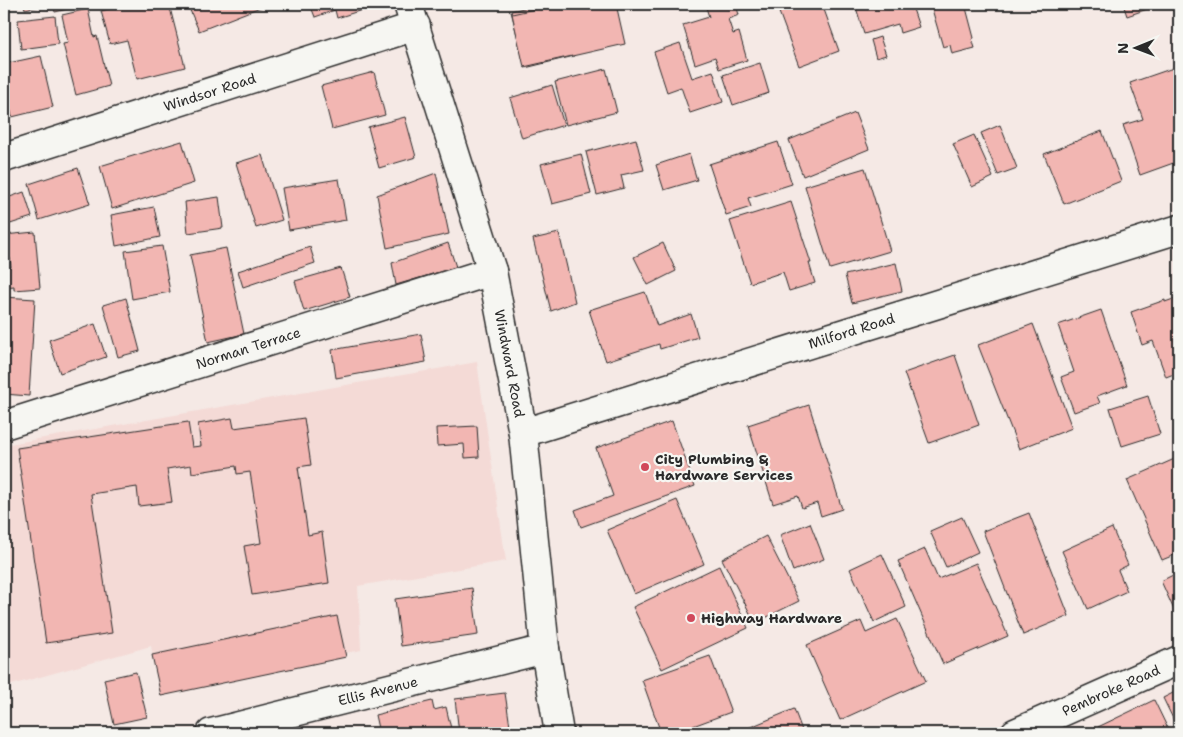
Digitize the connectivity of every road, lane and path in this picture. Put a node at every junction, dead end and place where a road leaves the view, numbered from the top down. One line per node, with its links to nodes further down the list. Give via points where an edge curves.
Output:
1 (412, 15): 2 (street, Windsor Road); 4 (street, Windward Road)
2 (4, 158)
3 (1179, 229): 6 (street, Milford Road)
4 (492, 270): 5 (street, Norman Terrace); 6 (street, Windward Road)
5 (4, 425)
6 (523, 433): 7 (street, Windward Road)
7 (545, 649): 9 (street, Ellis Avenue); 10 (street, Windward Road)
8 (1179, 660): 11 (street, Pembroke Road)
9 (211, 733)
10 (559, 733)
11 (1015, 733)

